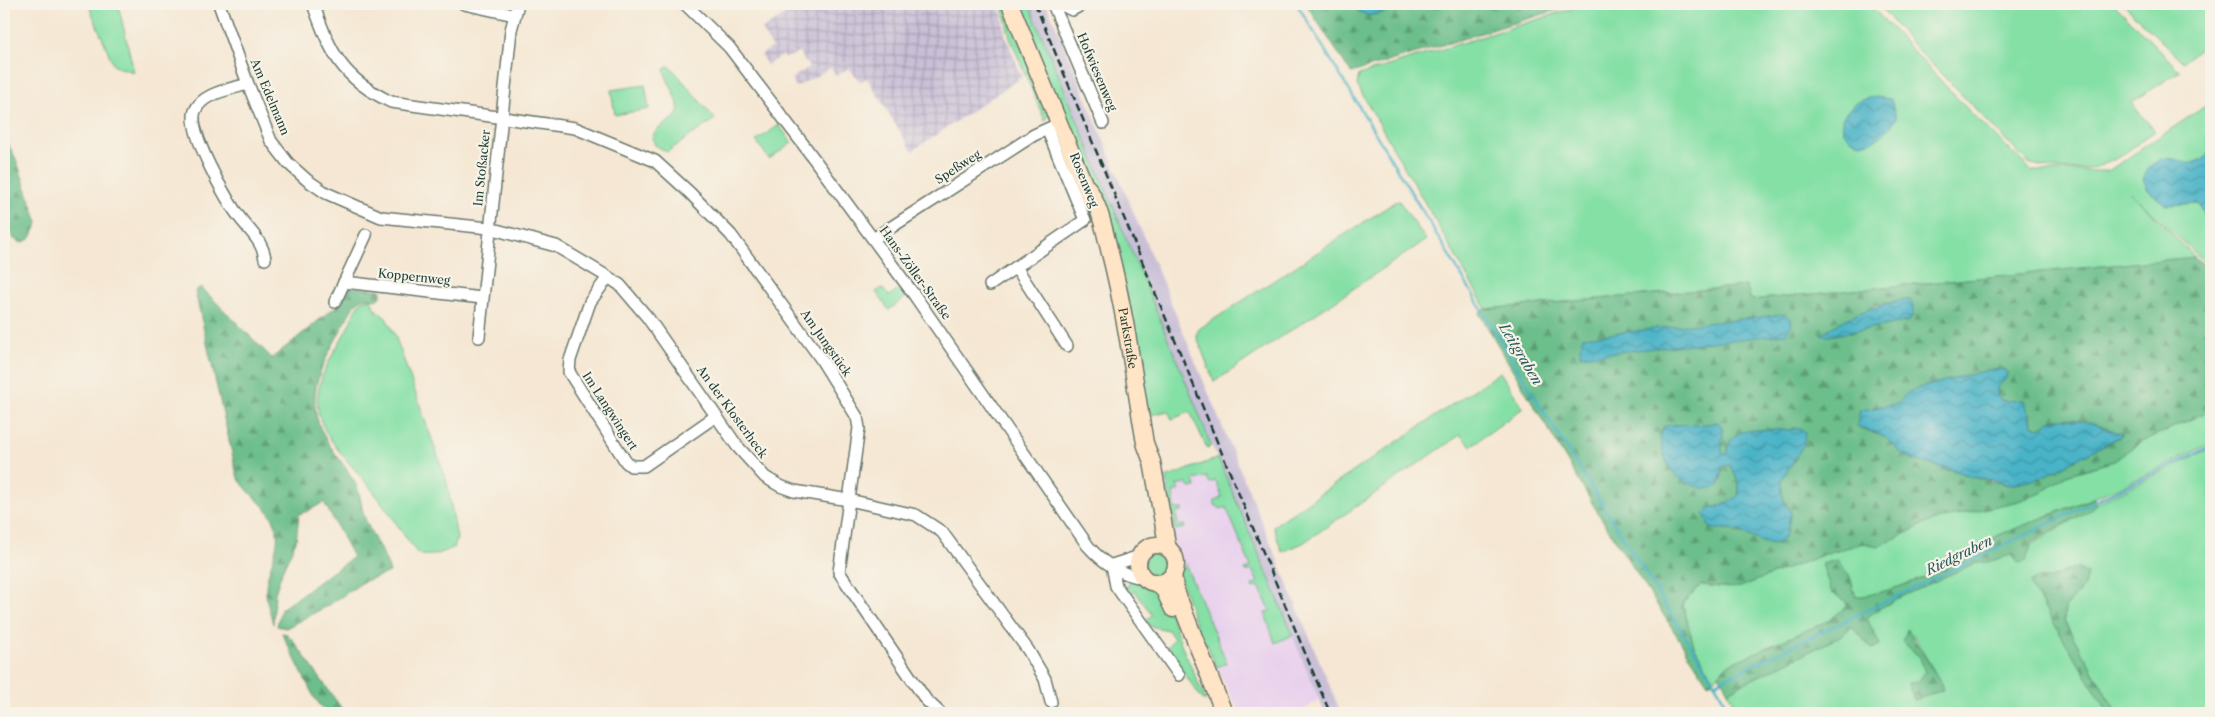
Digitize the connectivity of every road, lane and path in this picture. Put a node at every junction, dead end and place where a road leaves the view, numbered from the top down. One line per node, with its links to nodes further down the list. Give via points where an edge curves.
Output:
1 (219, 4): 10 (street, Am Edelmann)
2 (314, 4): 11 (street, Am Jungstück, via 327,42 338,61 369,92 391,102)
3 (464, 4): 9 (street)
4 (518, 4): 9 (street, Im Stoßacker)
5 (685, 4): 16 (street, Hans-Zöller-Straße, via 748,70)
6 (1010, 4): 13 (main road, Parkstraße)
7 (1059, 4): 8 (street, via 1072,10); 12 (street, Hofwiesenweg)
8 (1082, 4)
9 (514, 15): 11 (street, Im Stoßacker)
10 (248, 84): 14 (street, Am Edelmann, via 271,141 288,163 326,194 390,219); 17 (street, via 213,95 200,103 194,112 195,128 201,149 230,203 256,237)
11 (502, 116): 14 (street, Im Stoßacker); 28 (street, Am Jungstück, via 575,128 655,161 731,235 821,359 858,417)
12 (1103, 123)
13 (1054, 126): 16 (street, Speßweg); 18 (street, Rosenweg, via 1086,220); 27 (main road, Parkstraße, via 1100,211 1122,303)
14 (489, 228): 19 (street, An der Klosterheck, via 556,246); 22 (street, Im Stoßacker)
15 (366, 235): 20 (street)
16 (874, 239): 31 (street, Hans-Zöller-Straße, via 1088,546)
17 (265, 259)
18 (1016, 267): 21 (street, Rosenweg); 25 (street)
19 (608, 277): 26 (street, An der Klosterheck, via 620,285 648,318); 26 (street, Im Langwingert, via 590,302 569,372 626,462 631,466 644,466)
20 (344, 282): 22 (street, Koppernweg); 23 (street)
21 (990, 285)
22 (482, 298): 24 (street, Im Stoßacker)
23 (336, 302)
24 (478, 337)
25 (1067, 346)
26 (716, 416): 28 (street, An der Klosterheck, via 744,455 765,477 794,491)
27 (1145, 443): 29 (main road, Parkstraße, via 1152,462); 30 (main road, Parkstraße, via 1154,524)
28 (849, 500): 35 (street, An der Klosterheck, via 916,514 942,532 1028,650 1045,679); 36 (street, Am Jungstück, via 838,565 842,579 926,700)
29 (1168, 548): 30 (main road, via 1161,545); 32 (main road, via 1175,561)
30 (1145, 551): 31 (street); 33 (main road, via 1139,570)
31 (1112, 565): 33 (street, Hans-Zöller-Straße, via 1128,575); 34 (street, via 1116,586)
32 (1173, 574): 33 (main road, via 1165,580); 38 (main road, via 1175,589)
33 (1150, 580): 37 (main road, via 1170,600 1187,647)
34 (1179, 676)
35 (1051, 702)
36 (940, 713)
37 (1218, 713)
38 (1224, 713)

